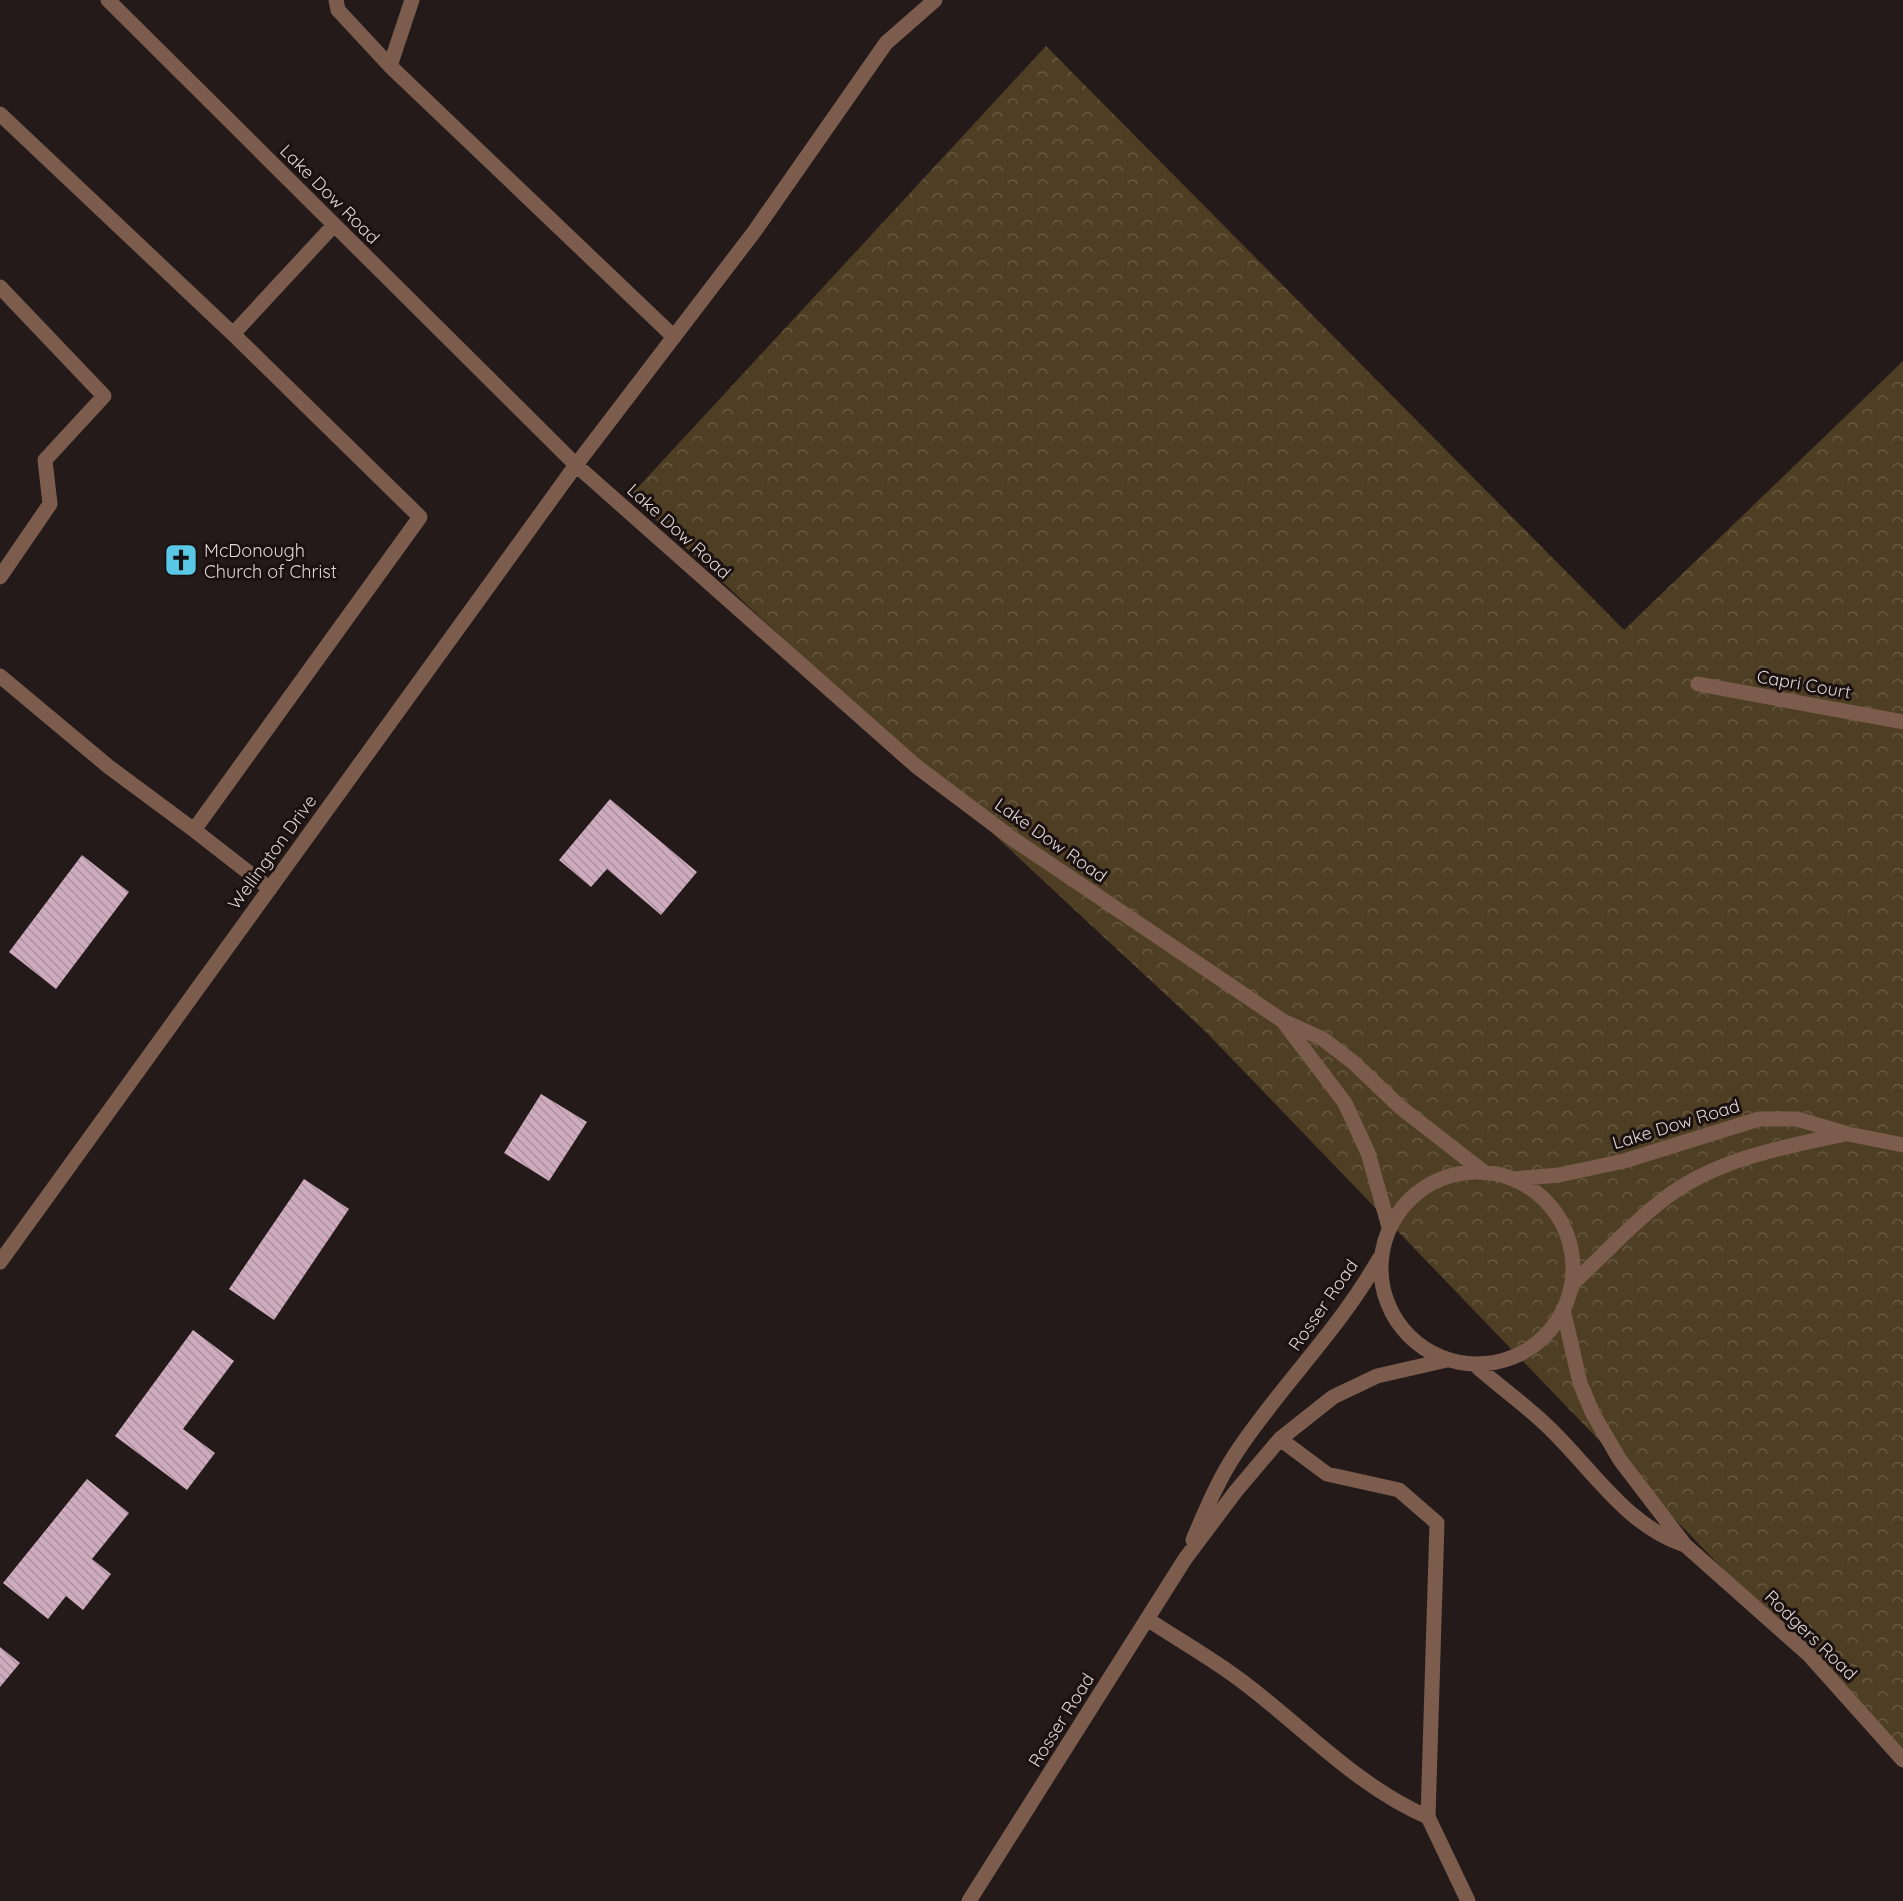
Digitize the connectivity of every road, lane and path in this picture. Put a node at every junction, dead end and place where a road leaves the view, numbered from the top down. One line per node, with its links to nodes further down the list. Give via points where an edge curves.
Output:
1 (108, 0): 7 (street, Lake Dow Road)
2 (336, 0): 5 (street, via 338,10)
3 (412, 0): 5 (street)
4 (935, 0): 10 (street, Wellington Drive, via 886,42 754,232)
5 (390, 66): 10 (street)
6 (0, 114): 9 (street)
7 (334, 225): 9 (street); 11 (street, Lake Dow Road)
8 (0, 287): 12 (street, via 104,396 45,460 50,504)
9 (233, 334): 16 (street, via 420,517)
10 (674, 337): 11 (street, Wellington Drive)
11 (576, 465): 17 (street, Wellington Drive); 18 (street, Lake Dow Road, via 916,766 1013,839)
12 (0, 577)
13 (0, 676): 16 (street, via 109,767)
14 (1698, 684): 15 (street, Capri Court)
15 (1903, 722)
16 (194, 830): 17 (street)
17 (270, 889): 25 (street, Wellington Drive)
18 (1283, 1021): 21 (street, Lake Dow Road, via 1323,1040 1354,1062 1400,1107); 23 (street, Lake Dow Road, via 1345,1103 1368,1153)
19 (1848, 1134): 20 (street, Lake Dow Road); 22 (street, Lake Dow Road, via 1797,1119 1759,1119 1624,1161 1559,1175); 26 (street, Lake Dow Road, via 1780,1148 1724,1166 1666,1197)
20 (1903, 1144)
21 (1485, 1173): 22 (street); 23 (street, via 1449,1175 1428,1184 1411,1197)
22 (1513, 1179): 26 (street, via 1548,1203 1560,1220 1569,1240)
23 (1389, 1227): 24 (street)
24 (1381, 1256): 28 (street, via 1385,1300 1395,1320 1418,1344); 32 (street, Rosser Road, via 1343,1317 1238,1449 1219,1479)
25 (0, 1262)
26 (1573, 1283): 27 (street)
27 (1563, 1309): 29 (street, via 1545,1337 1529,1350 1490,1364); 31 (street, Rodgers Road, via 1580,1383 1593,1414 1620,1460)
28 (1447, 1360): 29 (street); 30 (street, Rosser Road, via 1377,1376 1334,1396)
29 (1474, 1364): 31 (street, Rodgers Road, via 1545,1424 1623,1506 1664,1538)
30 (1280, 1439): 32 (street, Rosser Road); 35 (street, via 1327,1474 1399,1490 1437,1523)
31 (1686, 1545): 34 (street, Rodgers Road, via 1809,1655)
32 (1185, 1560): 33 (street, Rosser Road)
33 (1147, 1619): 35 (street, via 1242,1681 1354,1773 1401,1805); 36 (street, Rosser Road)
34 (1903, 1760)
35 (1428, 1817): 37 (street)
36 (969, 1901)
37 (1468, 1901)

